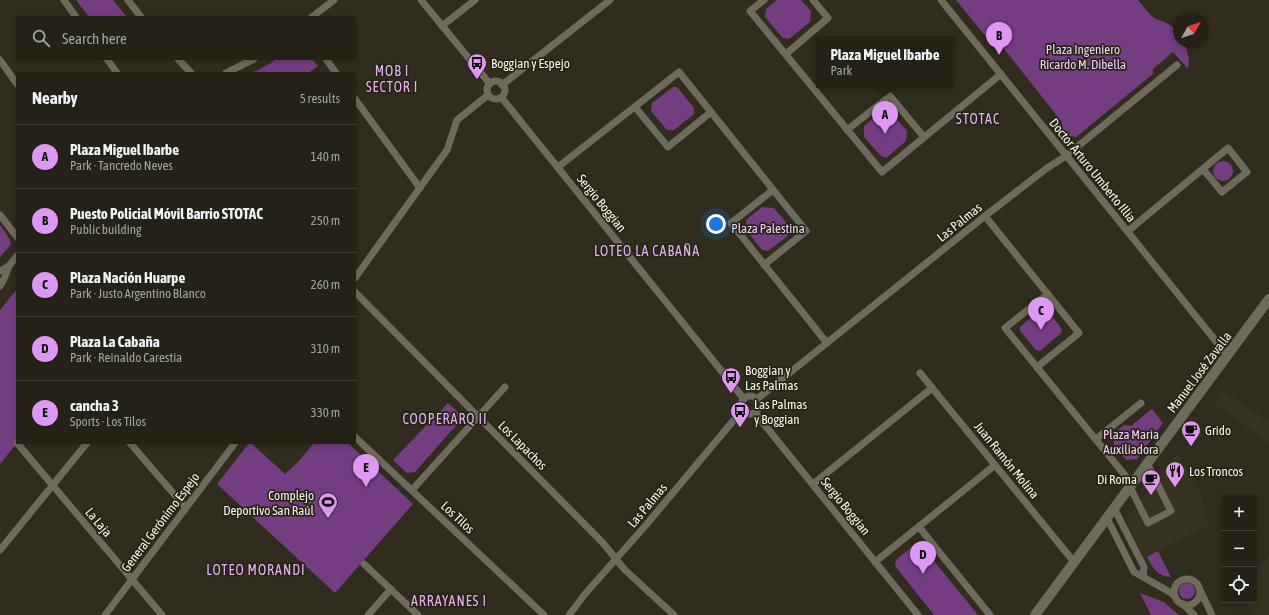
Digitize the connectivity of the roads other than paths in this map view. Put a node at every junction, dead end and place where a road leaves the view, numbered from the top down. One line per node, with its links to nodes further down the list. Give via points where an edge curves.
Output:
1 (64, 0): 10 (street)
2 (128, 0): 11 (street)
3 (334, 0): 12 (street)
4 (421, 0): 13 (street)
5 (475, 0): 13 (street)
6 (610, 0): 28 (street)
7 (764, 0): 14 (street, via 750,12)
8 (813, 0): 14 (street, via 828,18)
9 (941, 0): 25 (street, Doctor Arturo Umberto Illia)
10 (75, 16)
11 (140, 16)
12 (313, 16)
13 (442, 26): 27 (street)
14 (786, 54): 34 (street)
15 (0, 60): 26 (street)
16 (107, 60): 21 (street)
17 (179, 60): 22 (street)
18 (252, 60): 23 (street)
19 (327, 60): 24 (street)
20 (1178, 65): 36 (street, Las Palmas)
21 (116, 72)
22 (190, 72)
23 (228, 72)
24 (335, 72)
25 (1001, 74): 35 (street); 36 (street, Doctor Arturo Umberto Illia)
26 (16, 83)
27 (490, 84): 28 (street, via 496,81); 29 (street, via 487,88)
28 (502, 85): 30 (street, via 505,91)
29 (488, 95): 30 (street, via 494,99); 39 (street, via 457,120 447,150)
30 (502, 97): 37 (street, Sergio Boggian)
31 (356, 100): 39 (street)
32 (635, 107): 33 (street, via 668,147); 33 (street, via 679,72); 37 (street)
33 (711, 112): 40 (street)
34 (847, 130): 35 (street, via 882,172); 35 (street, via 890,96)
35 (924, 138)
36 (1066, 156): 42 (street, Las Palmas); 43 (street, Doctor Arturo Umberto Illia)
37 (558, 167): 60 (street, Sergio Boggian)
38 (1203, 169): 38 (street, via 1222,192 1247,172 1228,148); 43 (street)
39 (420, 188): 49 (street)
40 (773, 190): 46 (street, via 806,231); 46 (street, via 731,223)
41 (0, 215): 44 (street)
42 (984, 216): 52 (street); 54 (street, Las Palmas)
43 (1128, 232): 55 (street, Doctor Arturo Umberto Illia)
44 (16, 236)
45 (16, 257): 47 (street)
46 (764, 265): 54 (street)
47 (9, 266): 48 (street); 50 (street)
48 (0, 270)
49 (356, 277)
50 (1, 280)
51 (356, 293): 65 (street, Los Lapachos)
52 (1048, 294): 56 (street, via 1079,333); 56 (street, via 1005,328)
53 (1269, 299): 55 (street, Manuel José Zavalla)
54 (827, 343): 61 (street, Las Palmas)
55 (1227, 355): 72 (street, Manuel José Zavalla)
56 (1037, 367): 67 (street)
57 (920, 373): 59 (street, Juan Ramón Molina)
58 (505, 387): 65 (street)
59 (932, 388): 73 (street, Juan Ramón Molina); 74 (street)
60 (744, 399): 61 (street, via 750,396); 63 (street, via 741,404)
61 (757, 400): 64 (street, via 759,406)
62 (1141, 403): 67 (street)
63 (743, 411): 64 (street); 83 (street, Las Palmas)
64 (755, 413): 74 (street, Sergio Boggian)
65 (478, 416): 77 (street); 83 (street, Los Lapachos)
66 (356, 437): 77 (street, Los Tilos)
67 (1096, 439): 76 (street)
68 (18, 444): 75 (street, La Laja)
69 (86, 444): 75 (street)
70 (131, 444): 78 (street)
71 (234, 444): 78 (street, General Gerónimo Espejo)
72 (1147, 463): 76 (street, Manuel José Zavalla); 76 (street, via 1171,511 1148,523)
73 (995, 465): 81 (street); 85 (street, Juan Ramón Molina)
74 (813, 484): 84 (street, Sergio Boggian)
75 (52, 485): 82 (street); 88 (street, La Laja)
76 (1131, 485): 79 (street, Manuel José Zavalla)
77 (412, 490): 99 (street, Los Tilos)
78 (186, 508): 88 (street, General Gerónimo Espejo)
79 (1114, 508): 80 (street, Manuel José Zavalla); 87 (street, via 1144,567)
80 (1107, 518): 85 (street, Manuel José Zavalla); 87 (street, via 1134,572)
81 (919, 527): 84 (street); 103 (street)
82 (0, 550)
83 (616, 559): 100 (street, Las Palmas); 101 (street, Los Lapachos)
84 (875, 562): 102 (street, Sergio Boggian)
85 (1074, 562): 104 (street, Manuel José Zavalla)
86 (364, 564): 91 (street)
87 (1143, 576): 90 (street)
88 (132, 580): 95 (street, General Gerónimo Espejo); 96 (street, La Laja)
89 (1176, 585): 90 (street); 92 (street, via 1182,579 1191,578 1198,583); 93 (street)
90 (1162, 588): 93 (street)
91 (391, 589): 97 (street); 98 (street)
92 (1201, 592): 94 (street, via 1195,603); 106 (street)
93 (1175, 596): 94 (street)
94 (1182, 604): 105 (street)
95 (105, 615)
96 (162, 615)
97 (368, 615)
98 (418, 615)
99 (544, 615)
100 (570, 615)
101 (674, 615)
102 (918, 615)
103 (990, 615)
104 (1035, 615)
105 (1194, 615)
106 (1212, 615)

